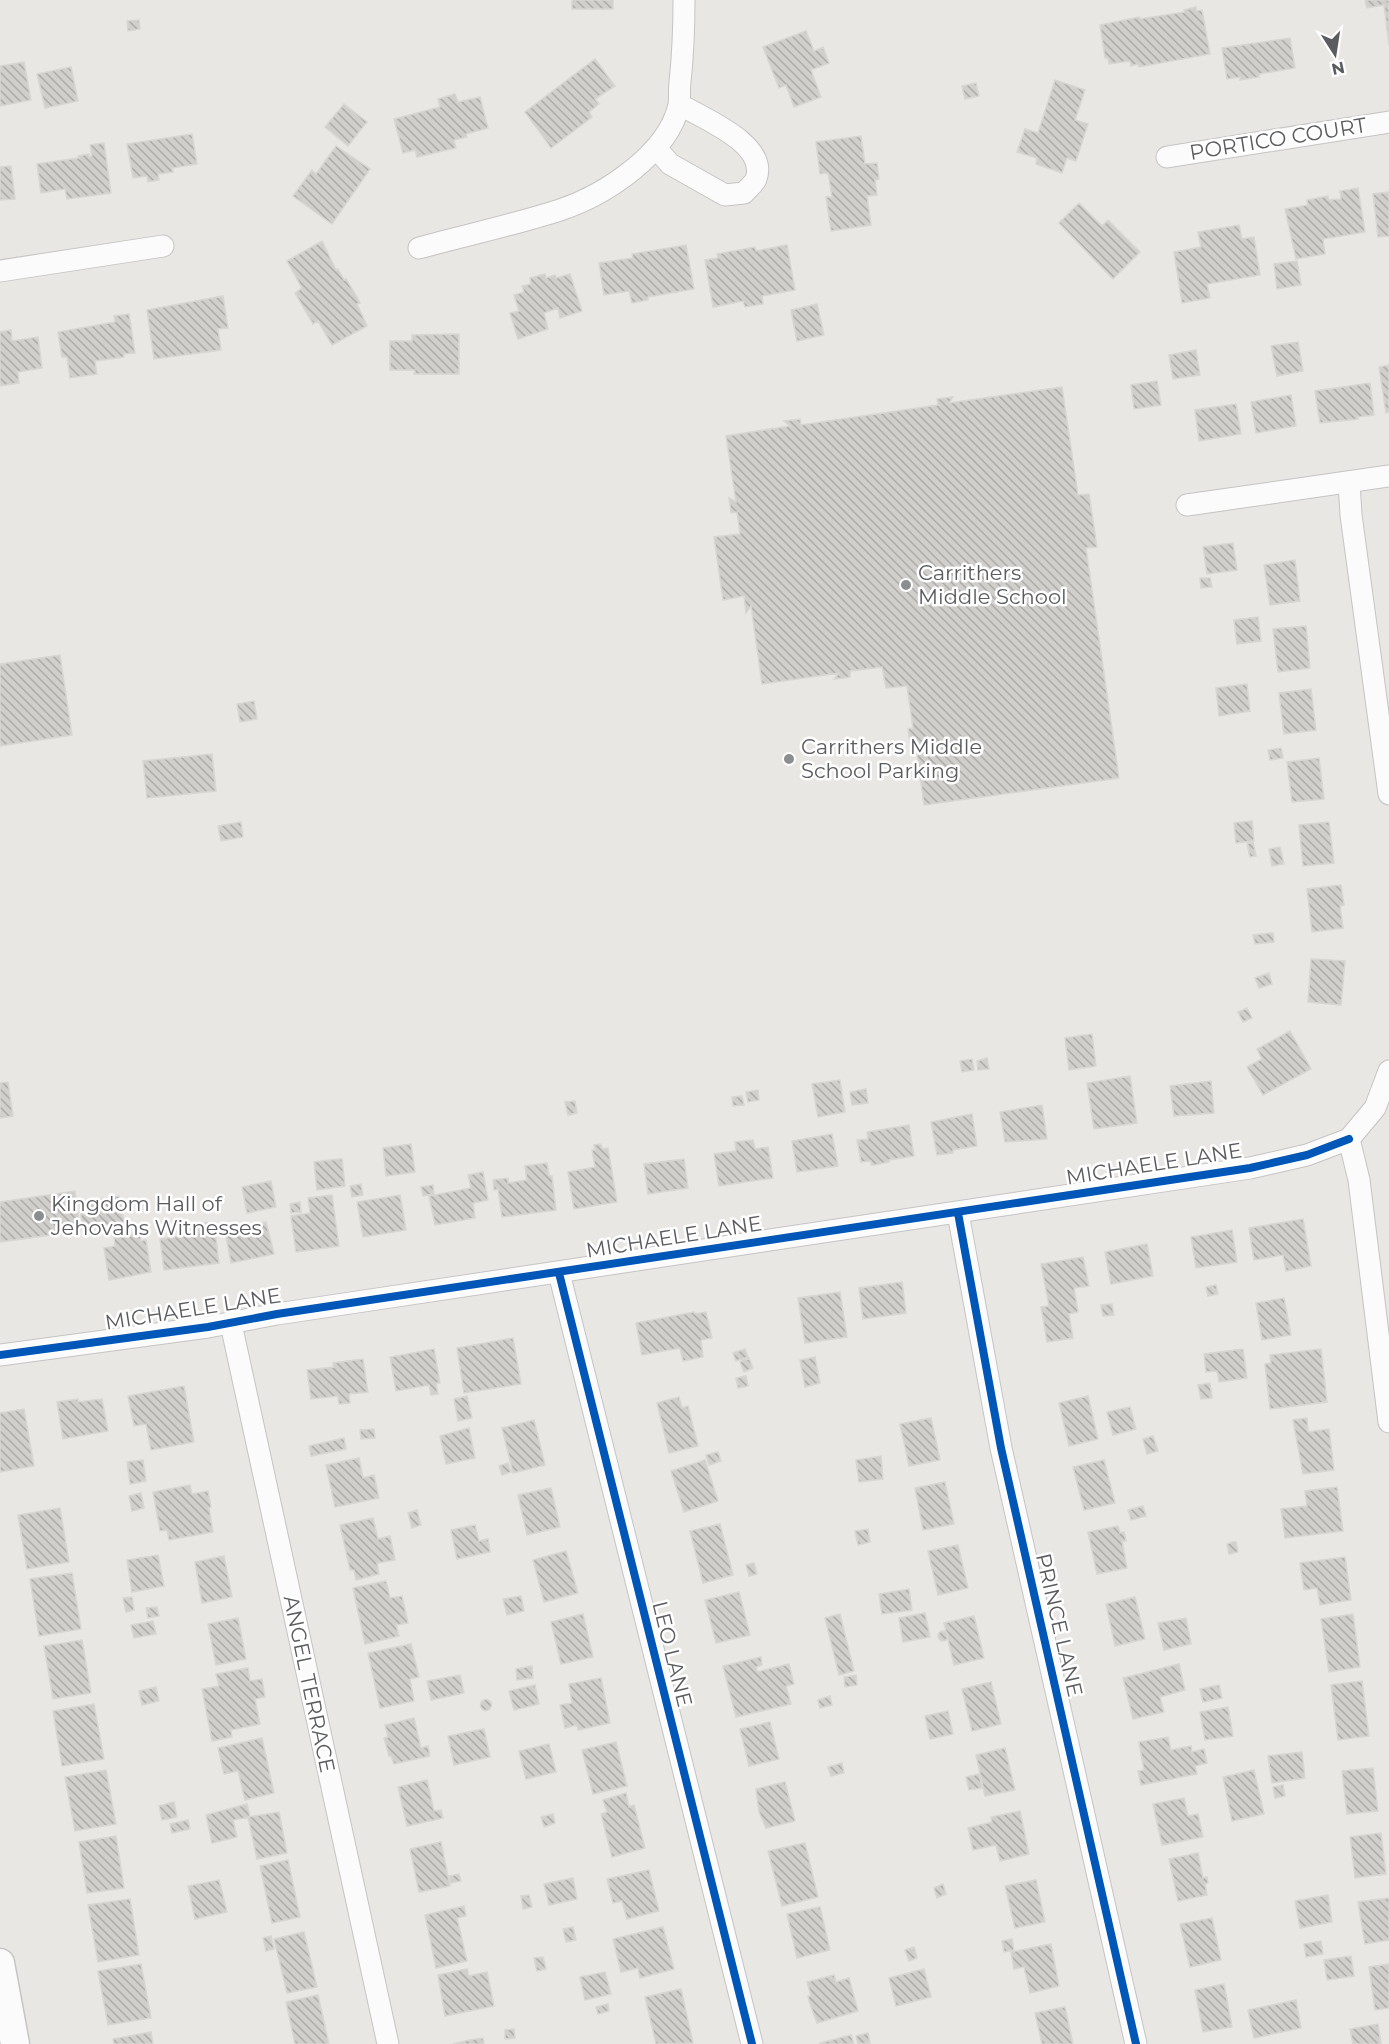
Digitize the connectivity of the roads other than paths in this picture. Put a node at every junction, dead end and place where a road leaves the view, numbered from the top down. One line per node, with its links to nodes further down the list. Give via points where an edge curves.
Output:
1 (684, 0): 2 (street)
2 (679, 104): 4 (street); 4 (street, via 749,146 757,163 756,180 744,193 725,195 670,164)
3 (1389, 122): 5 (street, PORTICO COURT)
4 (656, 148): 7 (street, via 606,189 561,209)
5 (1167, 157)
6 (164, 246): 8 (street)
7 (419, 248)
8 (0, 271)
9 (1389, 476): 10 (street)
10 (1349, 482): 11 (street); 12 (street)
11 (1187, 505)
12 (1389, 794)
13 (1389, 1071): 14 (street, via 1375,1108)
14 (1349, 1139): 15 (street, MICHAELE LANE, via 1307,1155 1251,1168); 19 (street, via 1359,1180)
15 (958, 1213): 16 (street, MICHAELE LANE); 24 (street, PRINCE LANE, via 1001,1449)
16 (559, 1273): 17 (street, MICHAELE LANE); 23 (street, LEO LANE)
17 (231, 1324): 18 (street, MICHAELE LANE); 22 (street, ANGEL TERRACE)
18 (0, 1356)
19 (1389, 1422)
20 (0, 1963): 21 (main road)
21 (15, 2044)
22 (388, 2044)
23 (752, 2044)
24 (1136, 2044)

